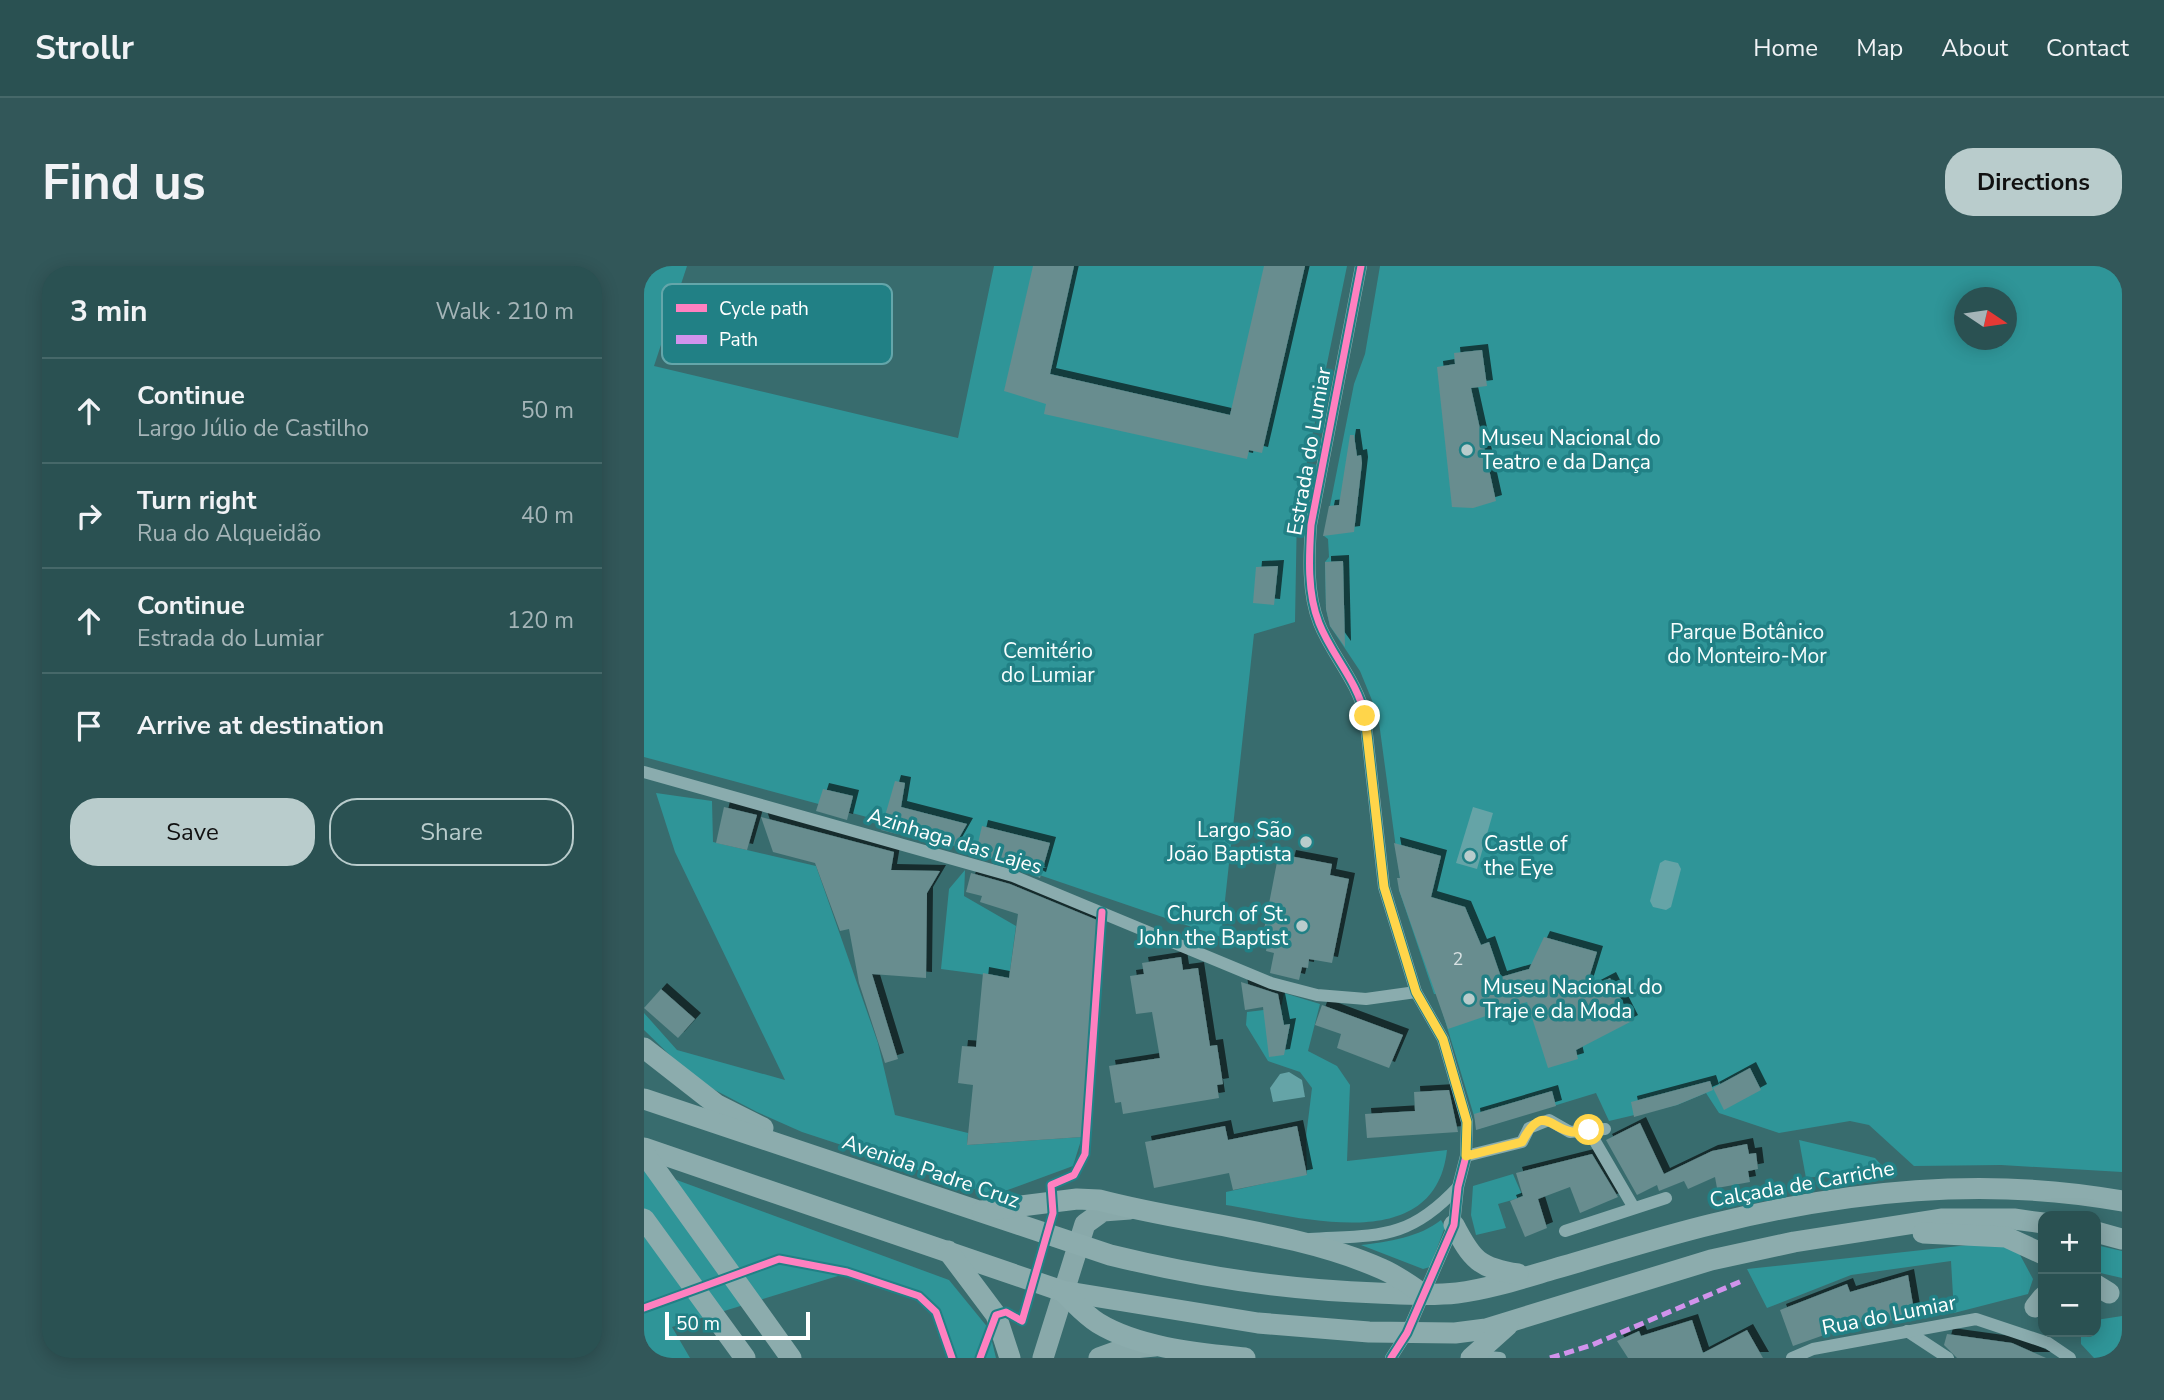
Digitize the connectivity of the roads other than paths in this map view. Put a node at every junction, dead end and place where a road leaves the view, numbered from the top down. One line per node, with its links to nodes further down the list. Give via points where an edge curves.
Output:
1 (1361, 266): 3 (street, Estrada do Lumiar, via 1311,525 1310,567 1319,623 1363,704 1384,887)
2 (644, 772): 3 (street, Azinhaga das Lajes, via 1013,876 1270,983 1317,995 1366,999)
3 (1416, 992): 9 (street, Estrada do Lumiar, via 1443,1039 1467,1122)
4 (644, 1048): 10 (highway, via 717,1105)
5 (644, 1098): 10 (highway, Avenida Padre Cruz)
6 (1605, 1129): 7 (street)
7 (1589, 1130): 9 (street, via 1570,1132 1555,1122 1543,1122 1529,1128 1522,1142); 14 (street)
8 (644, 1151): 27 (highway); 40 (highway)
9 (1466, 1156): 11 (street, Estrada do Lumiar)
10 (840, 1166): 16 (highway, Avenida Padre Cruz)
11 (1458, 1187): 19 (street, Estrada do Lumiar); 24 (street, via 1440,1207 1402,1230)
12 (1666, 1198): 14 (street)
13 (2122, 1200): 29 (highway, Calçada de Carriche, via 2026,1188 1907,1189 1713,1224)
14 (1634, 1208): 20 (street)
15 (1133, 1209): 16 (highway, via 1087,1199); 24 (highway); 26 (main road, via 1095,1214)
16 (977, 1212): 26 (highway, Avenida Padre Cruz)
17 (644, 1219): 39 (highway)
18 (2038, 1222): 21 (highway, via 1941,1219)
19 (1454, 1225): 31 (highway, via 1467,1251 1490,1270); 33 (street, Estrada do Lumiar)
20 (1565, 1231)
21 (1869, 1231): 25 (highway, via 1987,1234); 34 (highway, via 1711,1260)
22 (2101, 1233): 23 (highway)
23 (2122, 1239)
24 (1289, 1241): 33 (highway, via 1374,1265)
25 (2023, 1243): 28 (highway); 30 (highway)
26 (1076, 1245): 32 (main road); 33 (highway, Avenida Padre Cruz, via 1176,1271 1246,1283)
27 (948, 1251): 32 (highway); 41 (highway, via 996,1315)
28 (2038, 1251)
29 (1579, 1262): 31 (highway, Avenida Padre Cruz)
30 (2038, 1262)
31 (1530, 1276): 33 (highway, Avenida Padre Cruz, via 1456,1293)
32 (1062, 1291): 36 (highway, via 1258,1324); 37 (highway, via 1101,1325); 42 (main road)
33 (1425, 1295): 36 (street, Estrada do Lumiar)
34 (1509, 1324): 36 (highway, via 1471,1332); 38 (highway)
35 (1907, 1331): 47 (street, Rua do Lumiar, via 1813,1349); 48 (street); 49 (street, Rua do Lumiar, via 1976,1319 2048,1343)
36 (1407, 1333): 45 (street, Estrada do Lumiar)
37 (1160, 1345): 43 (main road, via 1124,1349); 44 (highway)
38 (1474, 1357): 46 (street)
39 (745, 1358)
40 (791, 1358)
41 (1010, 1358)
42 (1043, 1358)
43 (1099, 1358)
44 (1245, 1358)
45 (1391, 1358)
46 (1500, 1358)
47 (1792, 1358)
48 (1948, 1358)
49 (2070, 1358)

